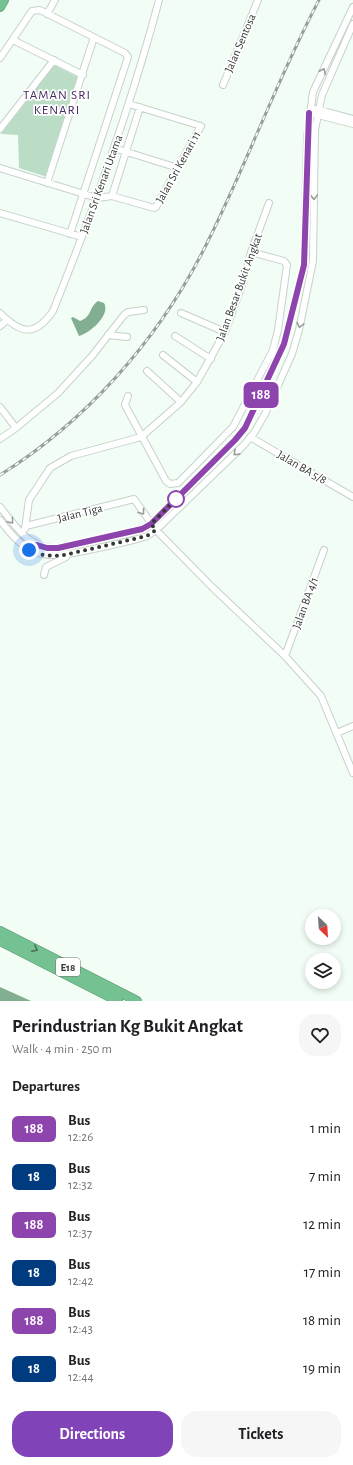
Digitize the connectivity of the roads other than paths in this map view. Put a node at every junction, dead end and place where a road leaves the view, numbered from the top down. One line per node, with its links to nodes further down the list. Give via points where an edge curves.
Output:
1 (4, 0): 5 (highway)
2 (55, 0): 7 (street)
3 (159, 0): 15 (street, Jalan Sri Kenari Utama)
4 (258, 0): 14 (street, Jalan Sentosa)
5 (0, 7)
6 (353, 7): 17 (street, one-way to 6, via 313,92)
7 (47, 14): 9 (street); 10 (street, via 40,10 32,11)
8 (353, 24): 18 (street, via 328,79)
9 (94, 37): 13 (street); 29 (street, via 125,52 128,60)
10 (13, 40): 11 (street); 12 (street)
11 (0, 58)
12 (54, 60): 13 (street); 22 (street)
13 (83, 75): 28 (street)
14 (223, 85)
15 (129, 104): 16 (street); 24 (street, Jalan Sri Kenari Utama)
16 (140, 108): 25 (street); 27 (street, Jalan Sri Kenari 11, via 201,126)
17 (310, 110): 18 (street); 58 (street, via 304,265 284,344 245,428)
18 (319, 112): 19 (street); 20 (street); 23 (street)
19 (331, 118): 21 (street); 23 (street, via 320,122)
20 (353, 118)
21 (353, 124)
22 (0, 129)
23 (315, 130): 55 (street, one-way to 55, via 313,261 306,302 292,354 264,414)
24 (114, 148): 25 (street); 31 (street, Jalan Sri Kenari Utama)
25 (126, 152): 27 (street); 30 (street)
26 (0, 168): 28 (street)
27 (178, 168): 30 (street, Jalan Sri Kenari 11, via 154,208)
28 (47, 183): 29 (street)
29 (84, 194): 31 (street); 34 (street)
30 (112, 196): 31 (street)
31 (97, 198): 35 (street, Jalan Sri Kenari Utama)
32 (269, 203): 36 (street, Jalan Besar Bukit Angkat)
33 (0, 213): 34 (street)
34 (70, 234): 35 (street)
35 (82, 237): 40 (street, Jalan Sri Kenari Utama, via 48,318 42,324 26,330 19,329)
36 (251, 252): 42 (street, Jalan Besar Bukit Angkat); 57 (street, via 284,261 287,266 278,330 272,350 238,418)
37 (144, 310): 43 (street, via 128,312)
38 (0, 313): 40 (street)
39 (181, 313): 42 (street)
40 (7, 320): 41 (street)
41 (0, 326)
42 (225, 332): 47 (street, Jalan Besar Bukit Angkat)
43 (108, 335): 45 (street); 53 (street, via 58,393)
44 (175, 336): 47 (street)
45 (127, 337)
46 (163, 355): 49 (street)
47 (211, 358): 49 (street, Jalan Besar Bukit Angkat)
48 (147, 371): 51 (street)
49 (197, 382): 51 (street, Jalan Besar Bukit Angkat)
50 (128, 396): 54 (street, via 125,405)
51 (181, 402): 54 (street, Jalan Besar Bukit Angkat)
52 (0, 407): 53 (street)
53 (16, 428): 56 (street)
54 (141, 437): 57 (street, via 170,484 178,483); 63 (street, Jalan Besar Bukit Angkat, via 71,456 50,468 29,500)
55 (250, 437): 59 (street, Jalan BA 5/8); 64 (street, one-way to 64)
56 (0, 439)
57 (196, 465): 58 (street)
58 (203, 472): 62 (street)
59 (353, 497)
60 (0, 507): 65 (street, one-way to 65)
61 (0, 520): 66 (street)
62 (151, 524): 63 (street, Jalan Tiga, one-way to 62, via 134,499); 64 (street); 65 (street, via 133,532 58,548 37,545)
63 (26, 526): 65 (street, Jalan Besar Bukit Angkat)
64 (156, 530): 68 (street, via 137,539); 70 (street)
65 (22, 534): 66 (street, Jalan Besar Bukit Angkat)
66 (16, 540): 68 (street, via 29,550 43,555)
67 (324, 550): 70 (street, Jalan BA 4/1)
68 (68, 554): 69 (street, via 46,567)
69 (44, 576)
70 (285, 656): 72 (street, via 321,696)
71 (353, 726): 72 (street)
72 (337, 733): 73 (street)
73 (353, 773)
74 (0, 931): 77 (highway, E18, one-way to 77)
75 (0, 941): 76 (highway, E18)
76 (118, 1001)
77 (137, 1001)

